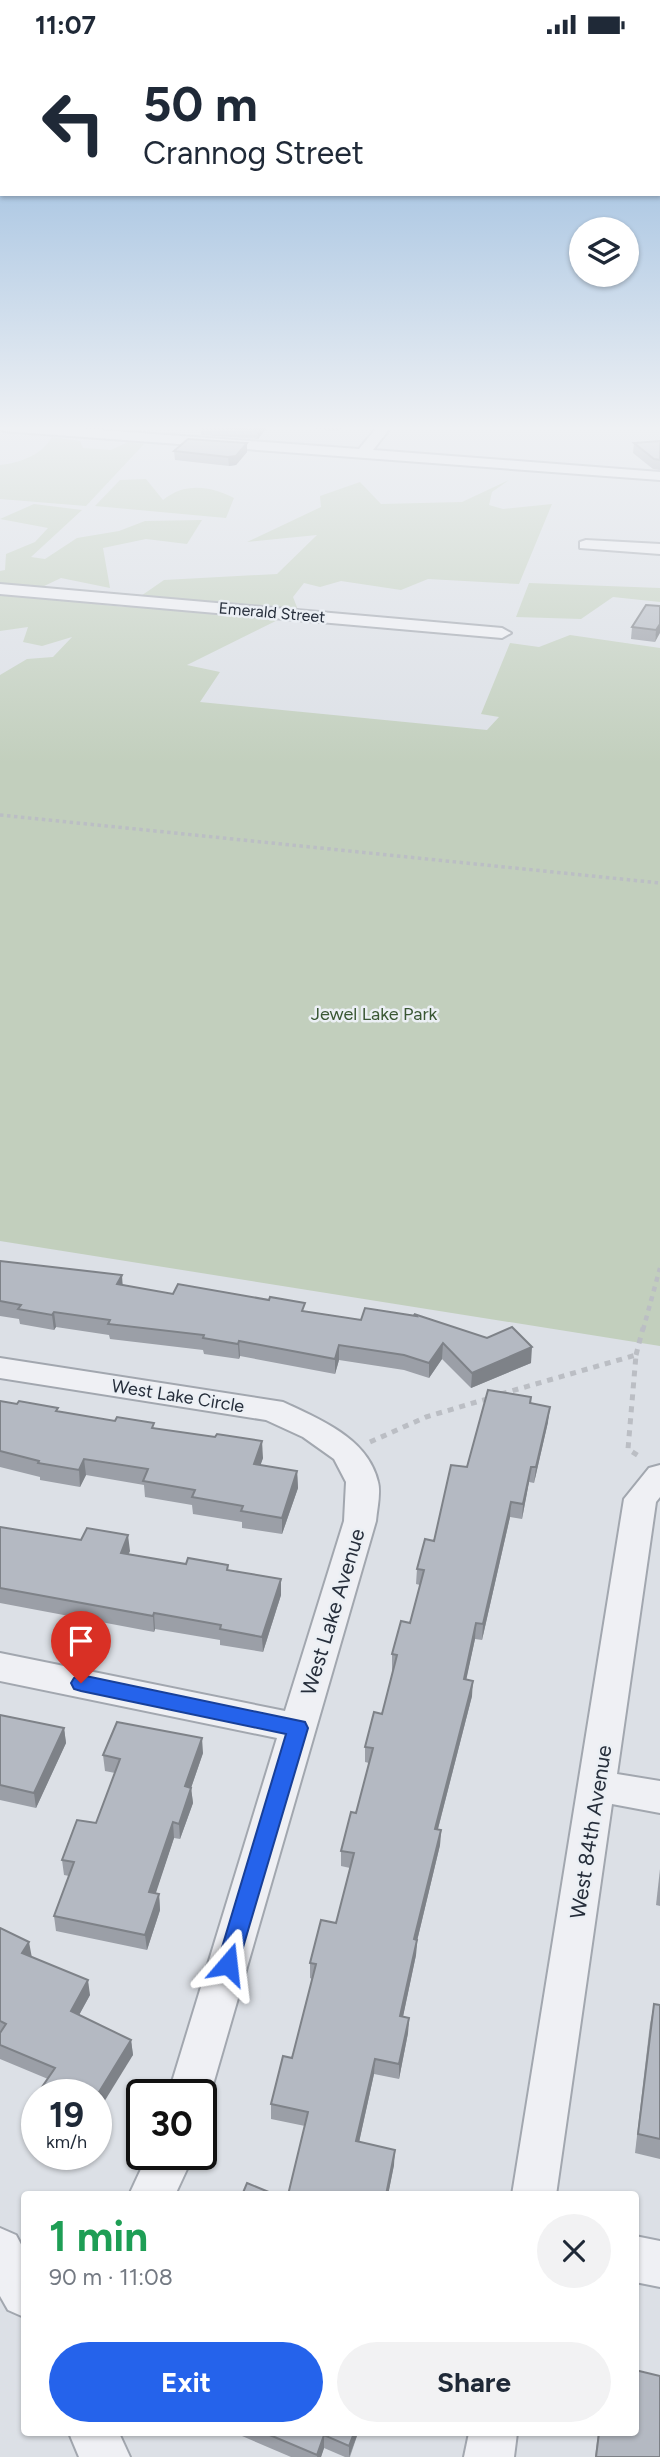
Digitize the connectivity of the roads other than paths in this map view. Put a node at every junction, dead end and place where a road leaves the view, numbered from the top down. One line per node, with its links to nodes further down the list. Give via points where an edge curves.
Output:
1 (586, 545): 2 (street)
2 (660, 549)
3 (0, 589): 4 (street, Emerald Street)
4 (502, 632)
5 (0, 1368): 6 (street, West Lake Circle, via 272,1410)
6 (346, 1452): 9 (street, West Lake Avenue, via 362,1482 360,1521)
7 (655, 1470): 10 (street, West 84th Avenue, via 640,1499)
8 (0, 1667): 9 (street)
9 (298, 1728): 12 (street, West Lake Avenue)
10 (598, 1786): 11 (street); 15 (street, West 84th Avenue)
11 (660, 1797)
12 (194, 2079)
13 (163, 2170): 14 (street)
14 (152, 2191)
15 (535, 2191)
16 (0, 2251): 19 (street)
17 (639, 2260): 18 (street)
18 (660, 2265)
19 (21, 2289)
20 (94, 2436): 22 (street)
21 (492, 2436): 23 (street)
22 (105, 2457)
23 (489, 2457)

